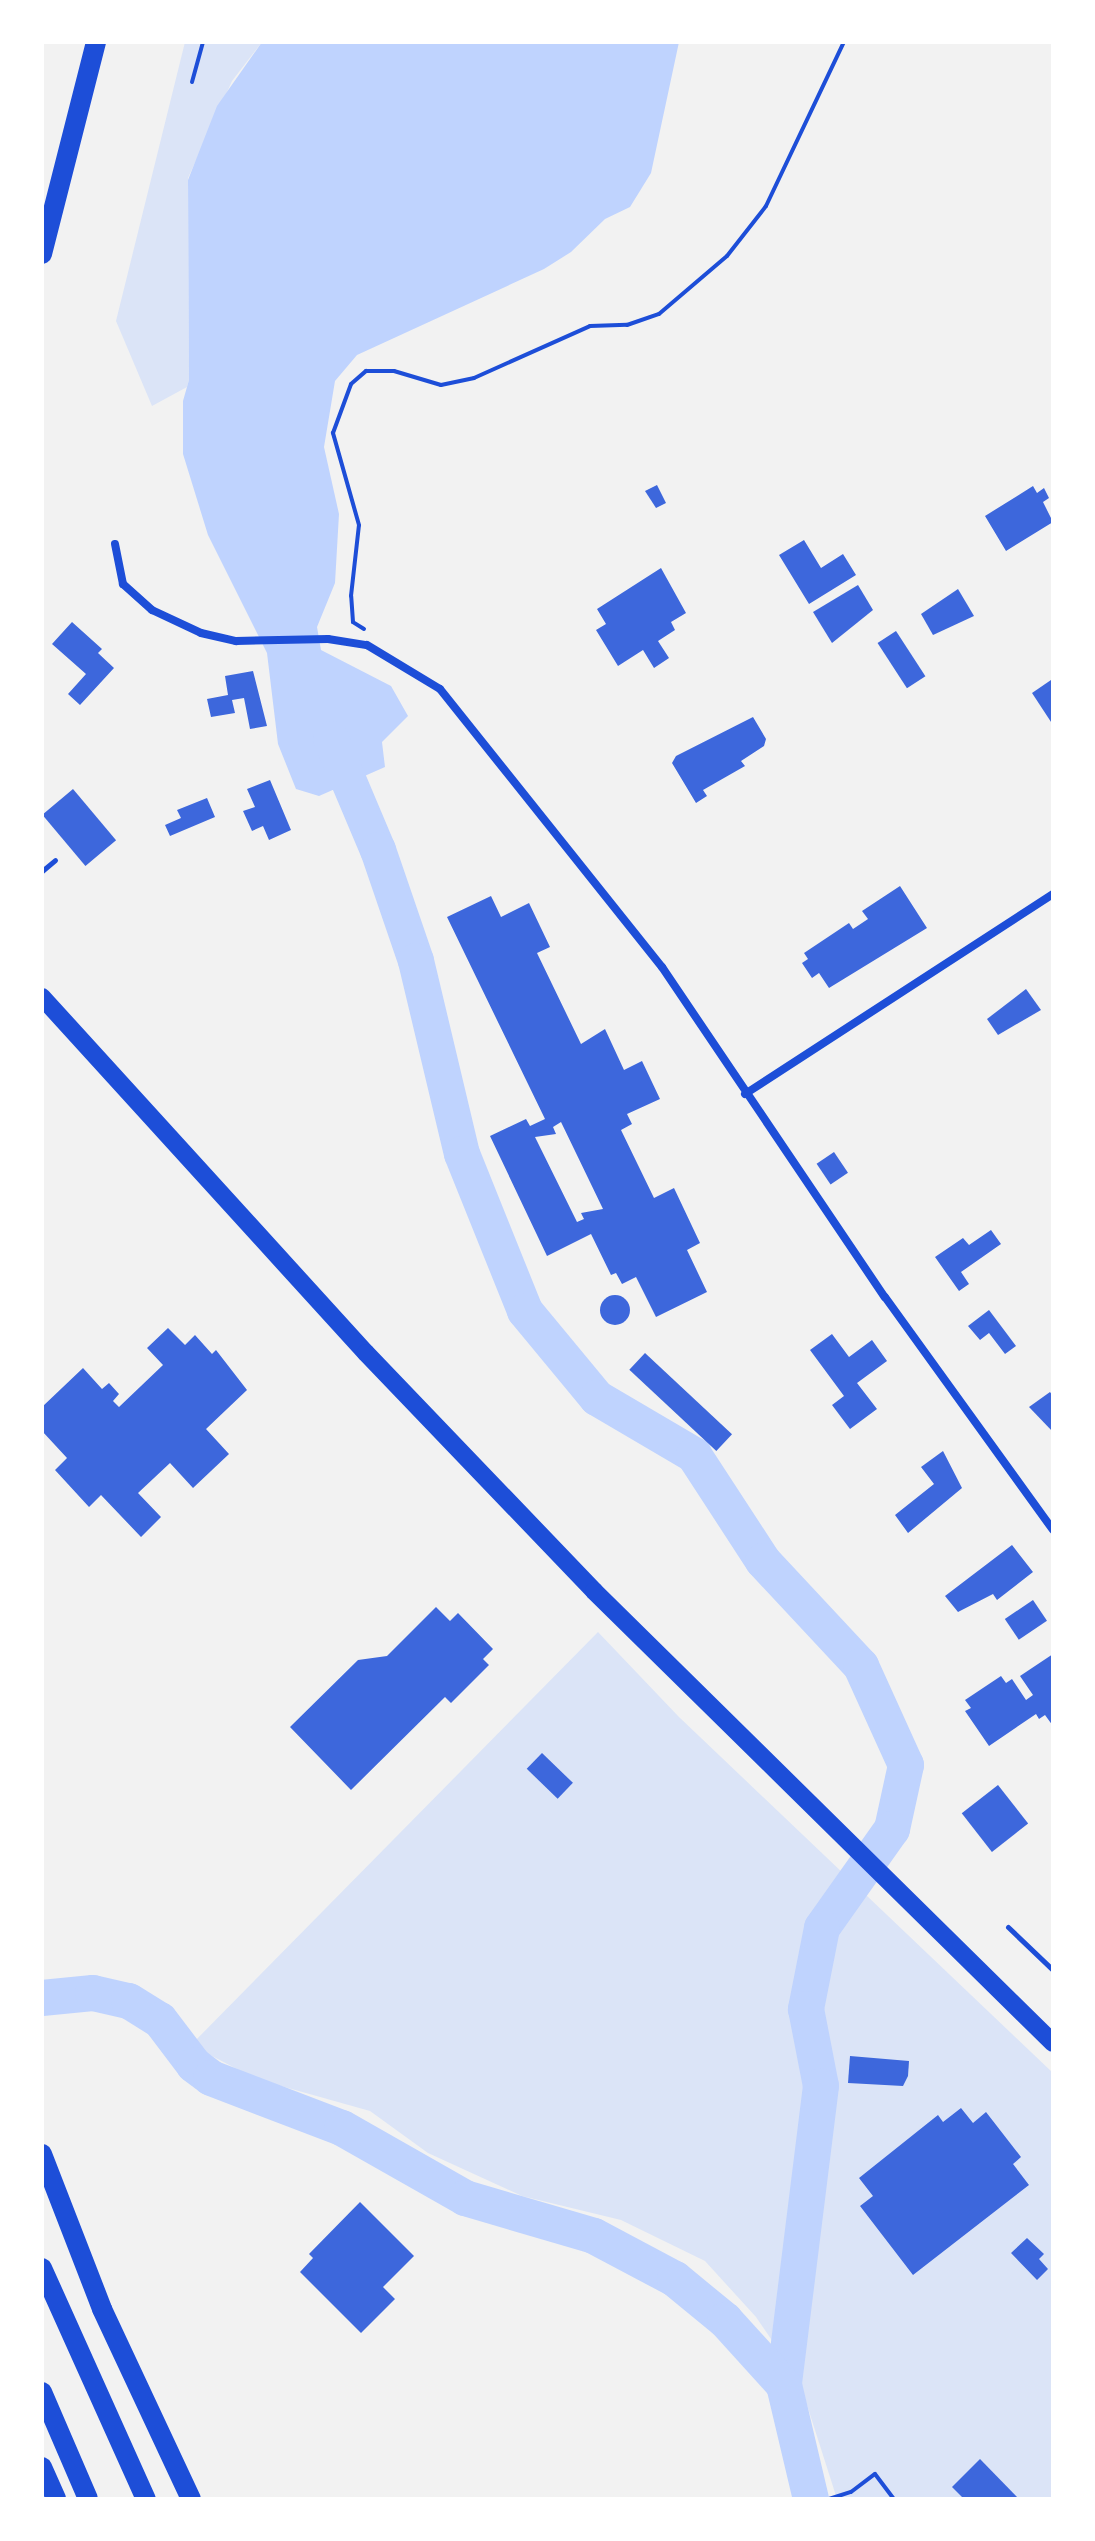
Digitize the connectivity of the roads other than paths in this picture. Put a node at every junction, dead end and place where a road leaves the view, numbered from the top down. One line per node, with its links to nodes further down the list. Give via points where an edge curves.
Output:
1 (96, 42): 2 (highway)
2 (42, 254)
3 (115, 544): 8 (street, via 123,584 152,610 201,633 259,642 328,639 367,645 440,689 477,728 662,967)
4 (55, 860): 5 (lane)
5 (42, 871)
6 (1053, 894): 8 (street)
7 (42, 997): 12 (main road, via 366,1353 604,1602)
8 (745, 1094): 9 (street)
9 (1053, 1530)
10 (1008, 1927): 11 (lane)
11 (1053, 1970)
12 (1050, 2035)
13 (42, 2154): 20 (highway, via 102,2309)
14 (42, 2268): 19 (highway)
15 (42, 2392): 18 (highway)
16 (42, 2467): 17 (highway)
17 (56, 2499)
18 (88, 2499)
19 (146, 2499)
20 (191, 2499)

